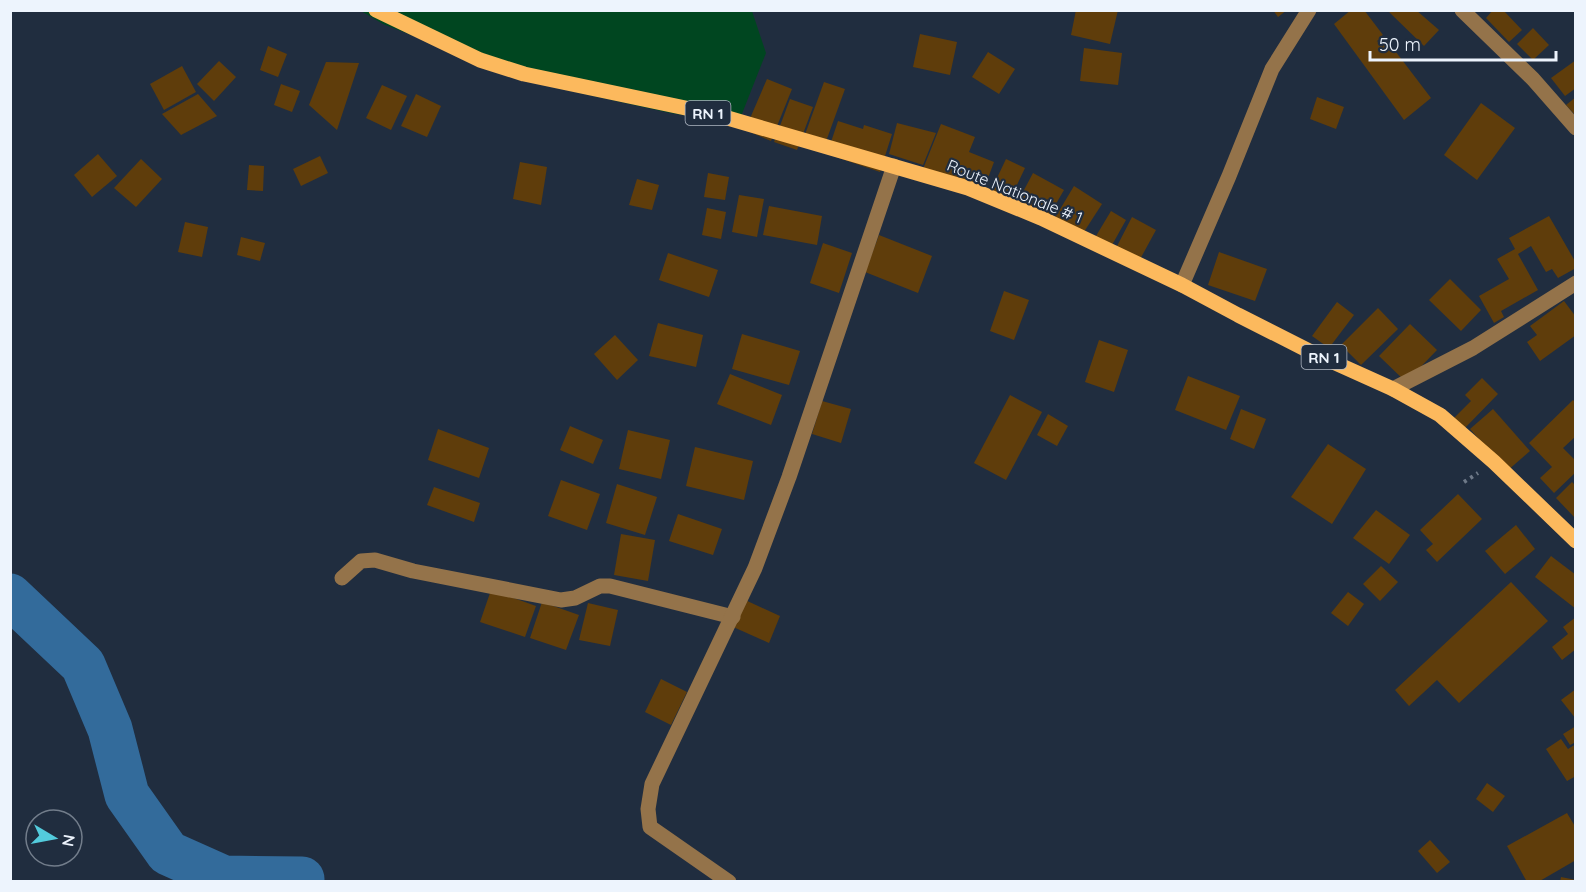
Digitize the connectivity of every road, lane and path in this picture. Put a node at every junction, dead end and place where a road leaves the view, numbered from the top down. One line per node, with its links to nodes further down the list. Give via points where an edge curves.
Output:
1 (376, 10): 5 (main road, Route Nationale # 1 / RN 1, via 480,60 524,74 714,114)
2 (1309, 10): 7 (street, via 1272,69)
3 (1462, 10): 4 (street, via 1533,79)
4 (1575, 128)
5 (894, 166): 7 (main road, Route Nationale # 1 / RN 1, via 968,188 1041,218); 11 (street, via 789,477)
6 (1575, 283): 8 (street, via 1473,348)
7 (1182, 285): 8 (main road, Route Nationale # 1 / RN 1, via 1313,353)
8 (1393, 389): 9 (main road, Route Nationale # 1 / RN 1, via 1440,415)
9 (1575, 539)
10 (342, 578): 11 (street, via 361,561 375,560 413,572 561,600 610,586)
11 (733, 617): 12 (street, via 652,784 648,809 650,827)
12 (729, 882)

